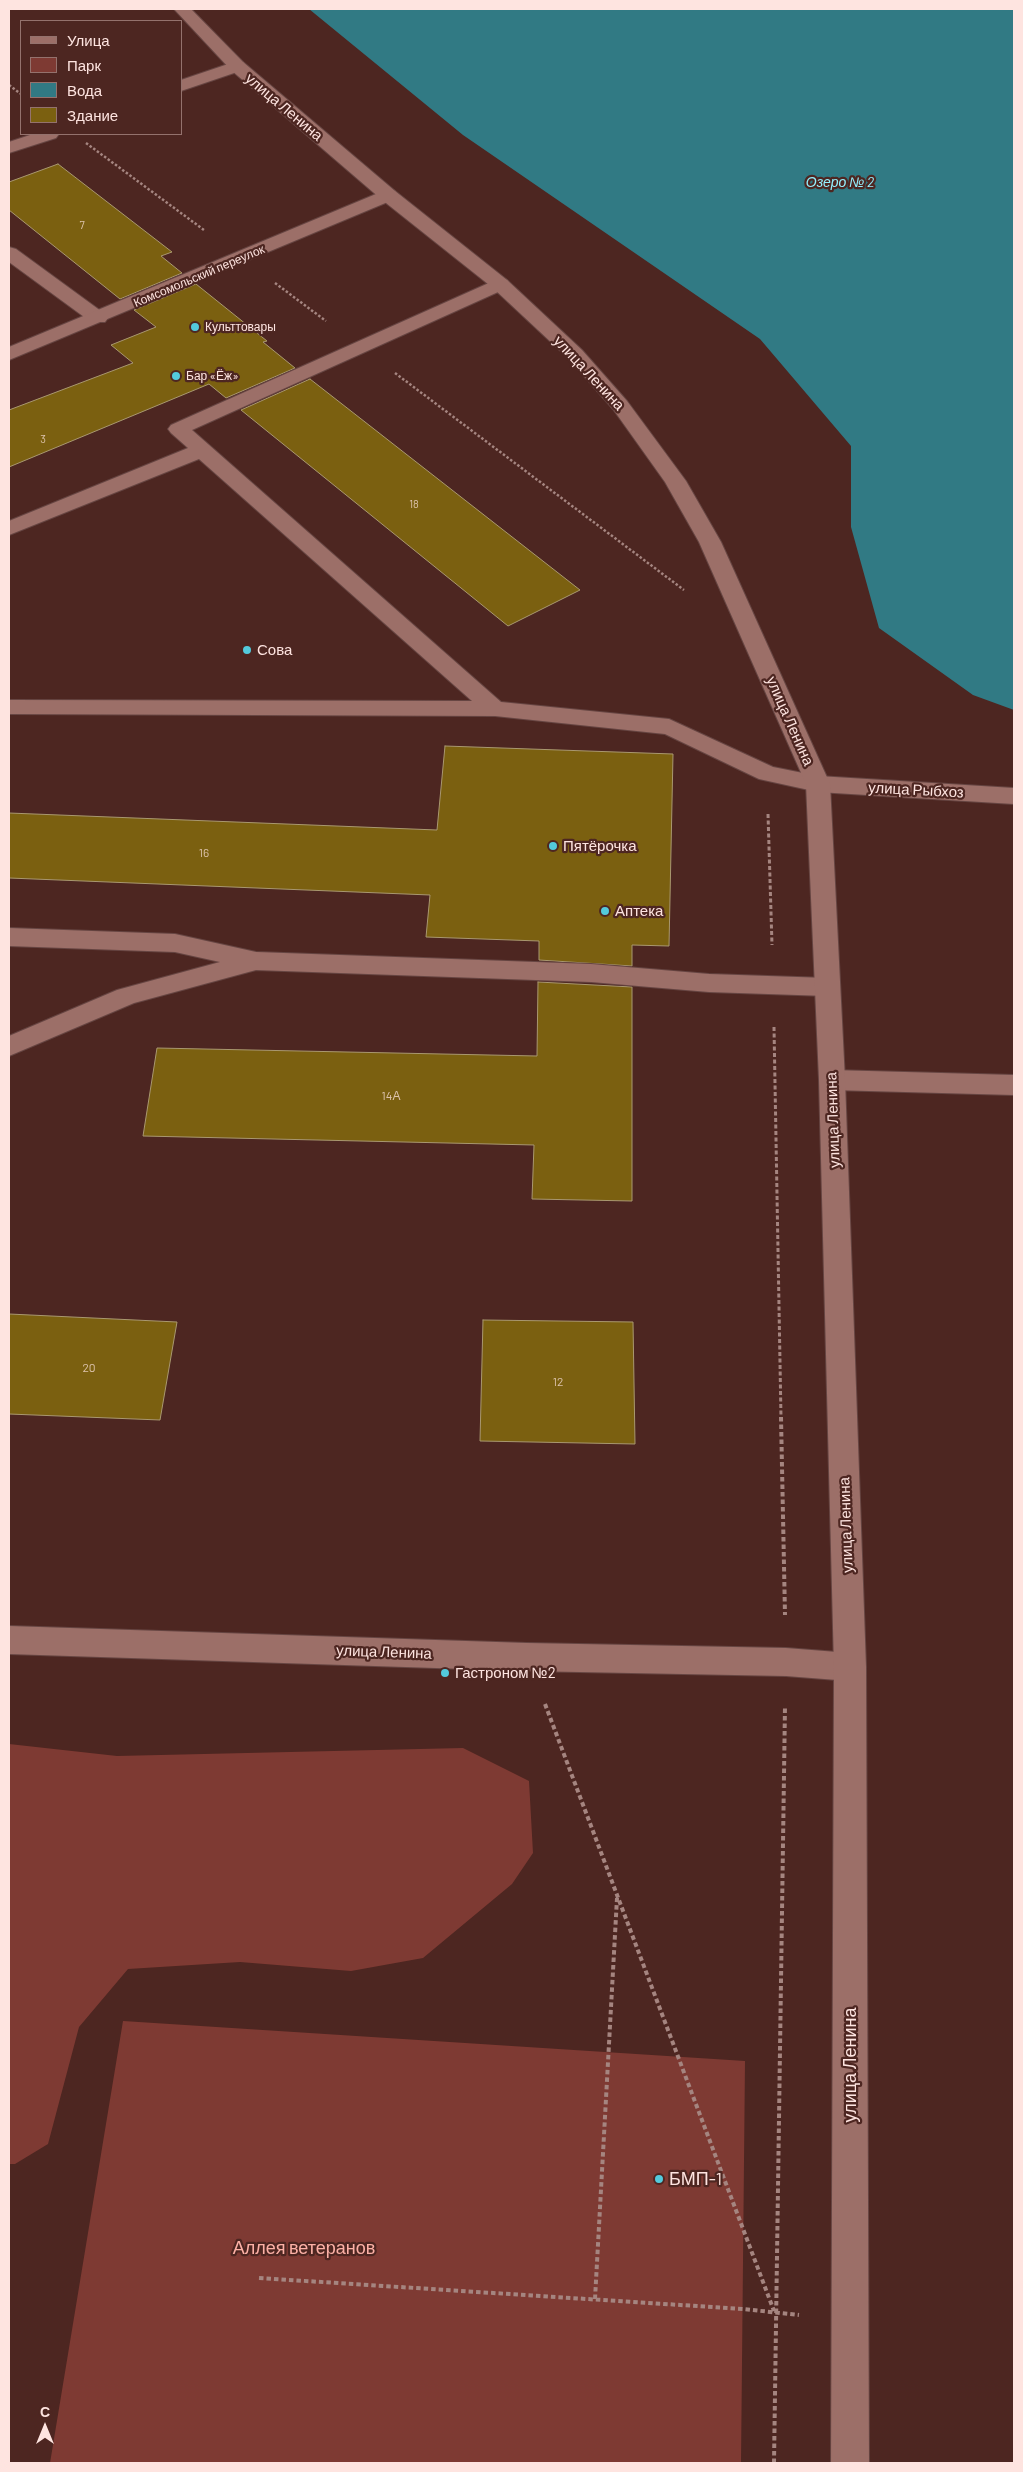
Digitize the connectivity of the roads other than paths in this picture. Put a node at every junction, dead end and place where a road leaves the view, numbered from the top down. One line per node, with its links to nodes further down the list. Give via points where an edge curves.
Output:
1 (182, 9): 2 (street, улица Ленина)
2 (237, 66): 3 (street); 6 (street, улица Ленина)
3 (182, 86)
4 (47, 135): 5 (street)
5 (9, 148)
6 (388, 195): 8 (street, улица Ленина); 9 (street, Комсомольский переулок)
7 (9, 253): 9 (street)
8 (500, 284): 11 (street, via 178,429); 15 (street, улица Ленина, via 575,354 620,405 675,481 710,542)
9 (98, 318): 10 (street, Комсомольский переулок)
10 (9, 354)
11 (202, 450): 12 (street); 14 (street)
12 (9, 529)
13 (9, 707): 14 (street, улица Рыбхоз)
14 (494, 709): 15 (street, улица Рыбхоз, via 669,727 767,773)
15 (818, 784): 16 (street, улица Рыбхоз); 19 (street, улица Ленина)
16 (1014, 796)
17 (9, 936): 18 (street, via 175,943)
18 (256, 961): 19 (street, via 591,972 709,983); 20 (street, via 126,996)
19 (827, 987): 21 (street, улица Ленина)
20 (9, 1047)
21 (832, 1080): 22 (street); 24 (street, улица Ленина)
22 (1014, 1085)
23 (9, 1640): 24 (street, улица Ленина, via 786,1662)
24 (850, 1667): 25 (street, улица Ленина)
25 (850, 2463)

